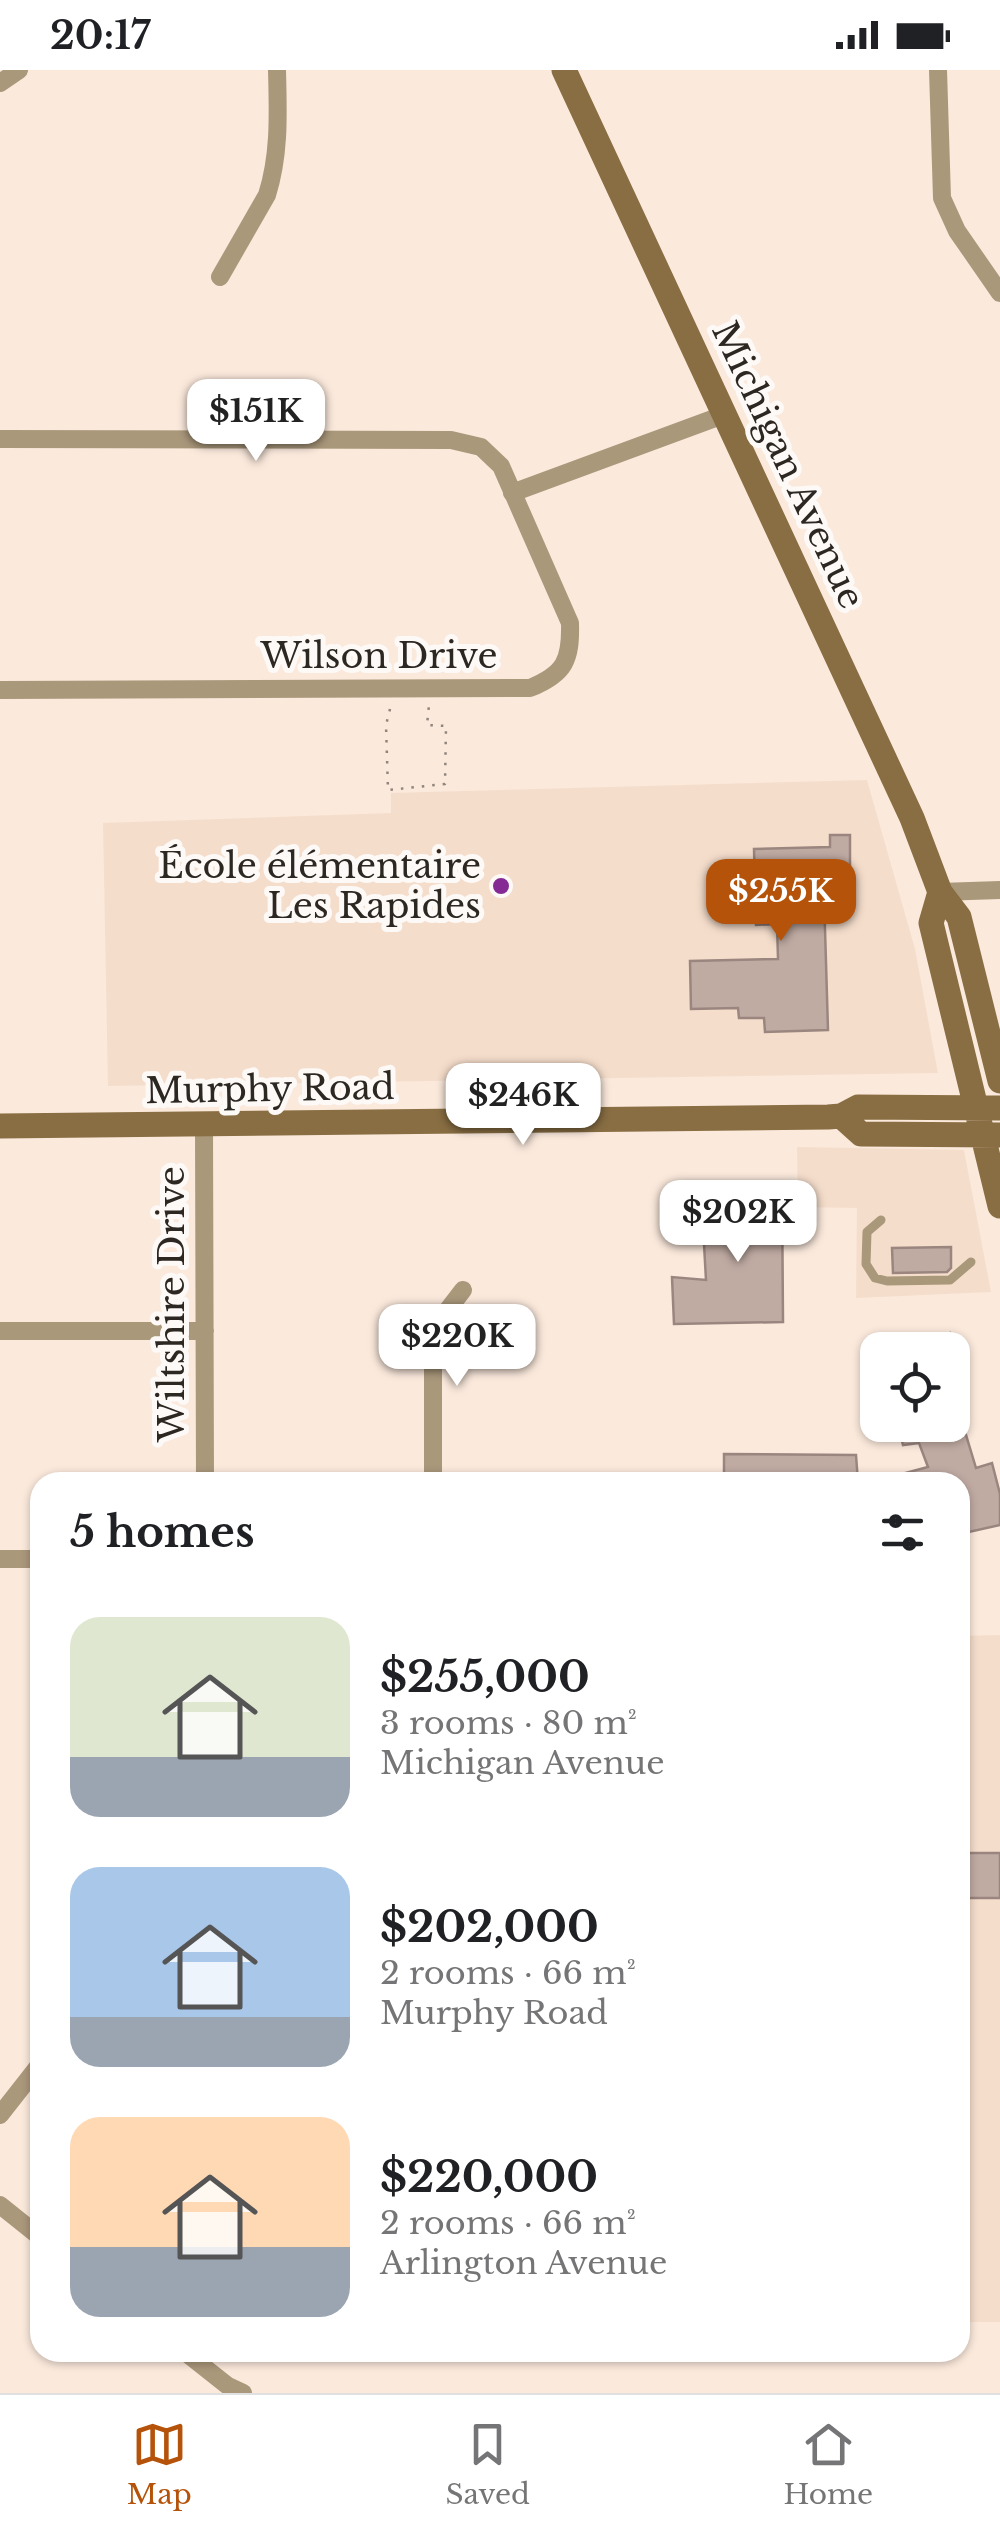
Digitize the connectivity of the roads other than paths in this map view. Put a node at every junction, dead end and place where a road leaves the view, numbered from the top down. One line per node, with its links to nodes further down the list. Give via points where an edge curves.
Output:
1 (20, 70): 5 (street)
2 (277, 70): 6 (street, via 272,181)
3 (564, 70): 8 (main road, Michigan Avenue)
4 (938, 70): 7 (street, via 942,198 957,231)
5 (0, 83)
6 (220, 277)
7 (997, 281)
8 (726, 414): 10 (street); 13 (main road, Michigan Avenue)
9 (0, 440): 10 (street, Wilson Drive, via 451,440 492,454)
10 (512, 493): 11 (street, Wilson Drive, via 570,623 564,665 530,688)
11 (0, 690)
12 (1000, 890): 13 (street)
13 (940, 892): 14 (main road, Michigan Avenue, via 959,917); 15 (main road, Michigan Avenue, via 932,923)
14 (1000, 1082)
15 (988, 1108): 16 (main road, Murphy Road, via 858,1107); 19 (main road, Michigan Avenue)
16 (841, 1116): 17 (main road, Murphy Road); 19 (main road, Murphy Road, via 861,1134)
17 (204, 1125): 18 (main road, Murphy Road); 25 (street, Wiltshire Drive)
18 (0, 1126)
19 (990, 1135): 20 (main road, Michigan Avenue)
20 (1000, 1206)
21 (881, 1220): 22 (lane, via 866,1232 866,1264 875,1278 950,1280)
22 (972, 1262)
23 (463, 1290): 27 (street, via 433,1329)
24 (0, 1331): 25 (street)
25 (205, 1331): 26 (street, Wiltshire Drive)
26 (205, 1472)
27 (434, 1472)
28 (0, 1559): 29 (street)
29 (30, 1559)
30 (30, 2077): 31 (street)
31 (0, 2116)
32 (0, 2205): 33 (street)
33 (30, 2229)
34 (198, 2362): 35 (street)
35 (243, 2393)

